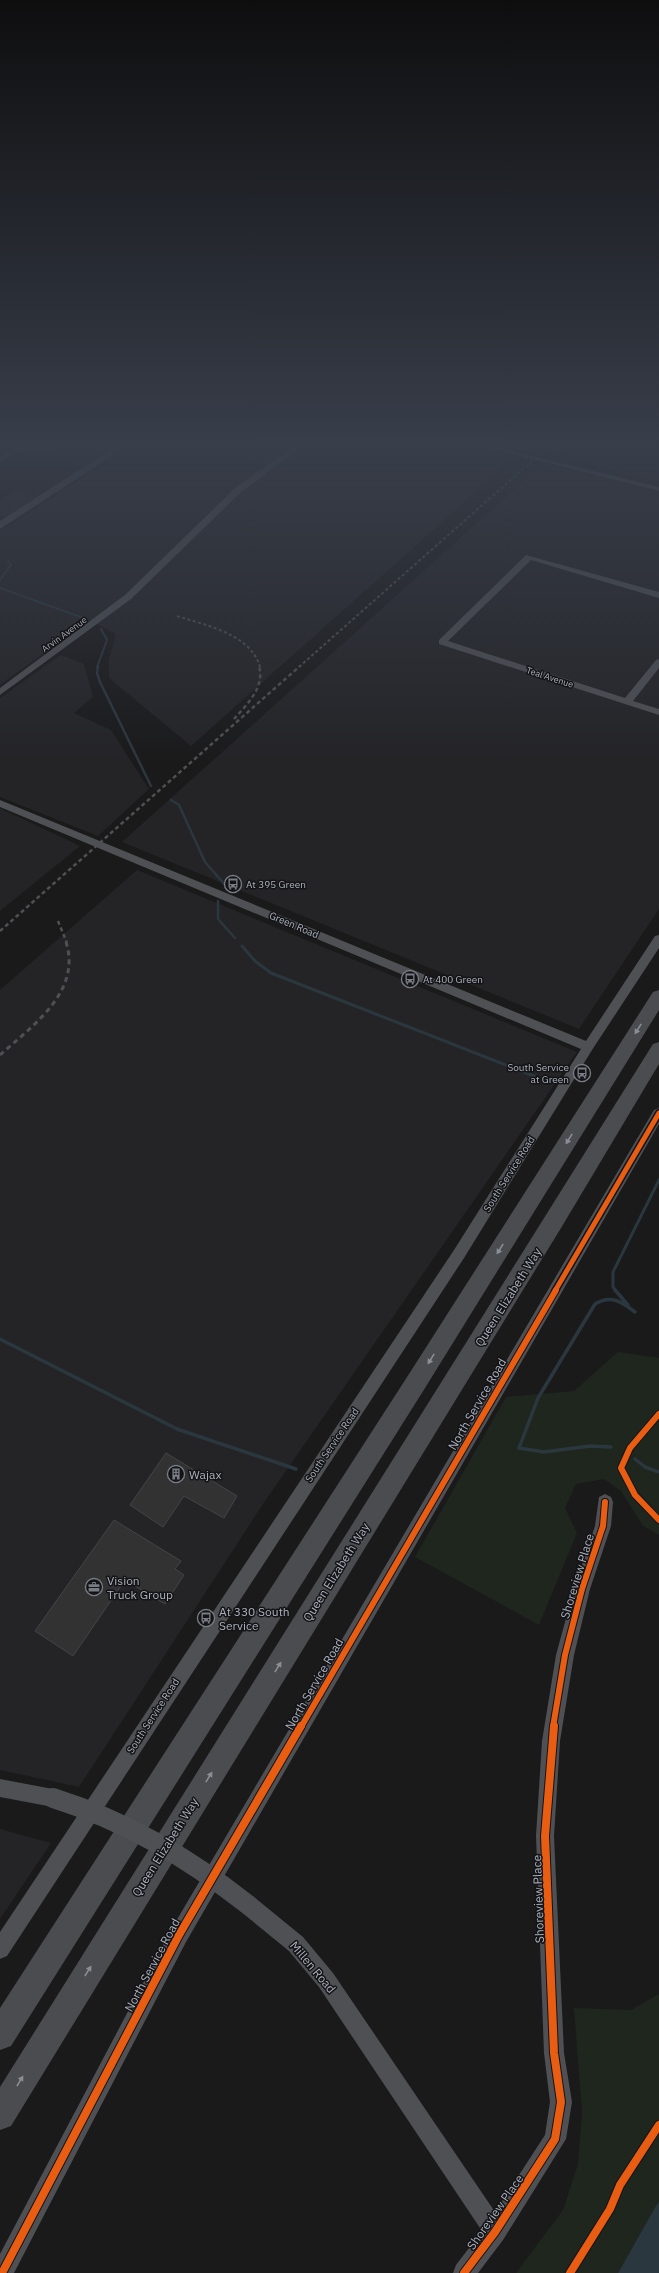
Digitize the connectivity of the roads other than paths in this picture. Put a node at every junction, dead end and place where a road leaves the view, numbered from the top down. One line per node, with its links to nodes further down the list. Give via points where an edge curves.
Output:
1 (174, 552): 4 (street, Arvin Avenue, via 128,597)
2 (659, 595): 5 (street, Teal Avenue, via 529,557 442,642)
3 (659, 662): 5 (street)
4 (0, 692)
5 (628, 701): 6 (street, Teal Avenue)
6 (659, 712)
7 (0, 803): 10 (street, Green Road)
8 (659, 939): 10 (street, South Service Road)
9 (659, 996): 16 (highway, one-way to 16, via 413,1388)
10 (588, 1048): 15 (street, South Service Road, via 459,1254)
11 (659, 1049): 17 (highway, Queen Elizabeth Way, one-way to 11)
12 (659, 1113): 19 (street, North Service Road, via 179,1934)
13 (605, 1502): 18 (street, Shoreview Place, via 603,1526 582,1589 565,1655 548,1779 545,1836 554,2053 561,2102 555,2140)
14 (0, 1788): 18 (street, Millen Road, bridge, via 84,1807 151,1837 199,1867 296,1944 326,1980)
15 (0, 1949)
16 (0, 2035)
17 (0, 2115)
18 (495, 2232): 20 (street, Shoreview Place)
19 (2, 2273)
20 (464, 2273)

